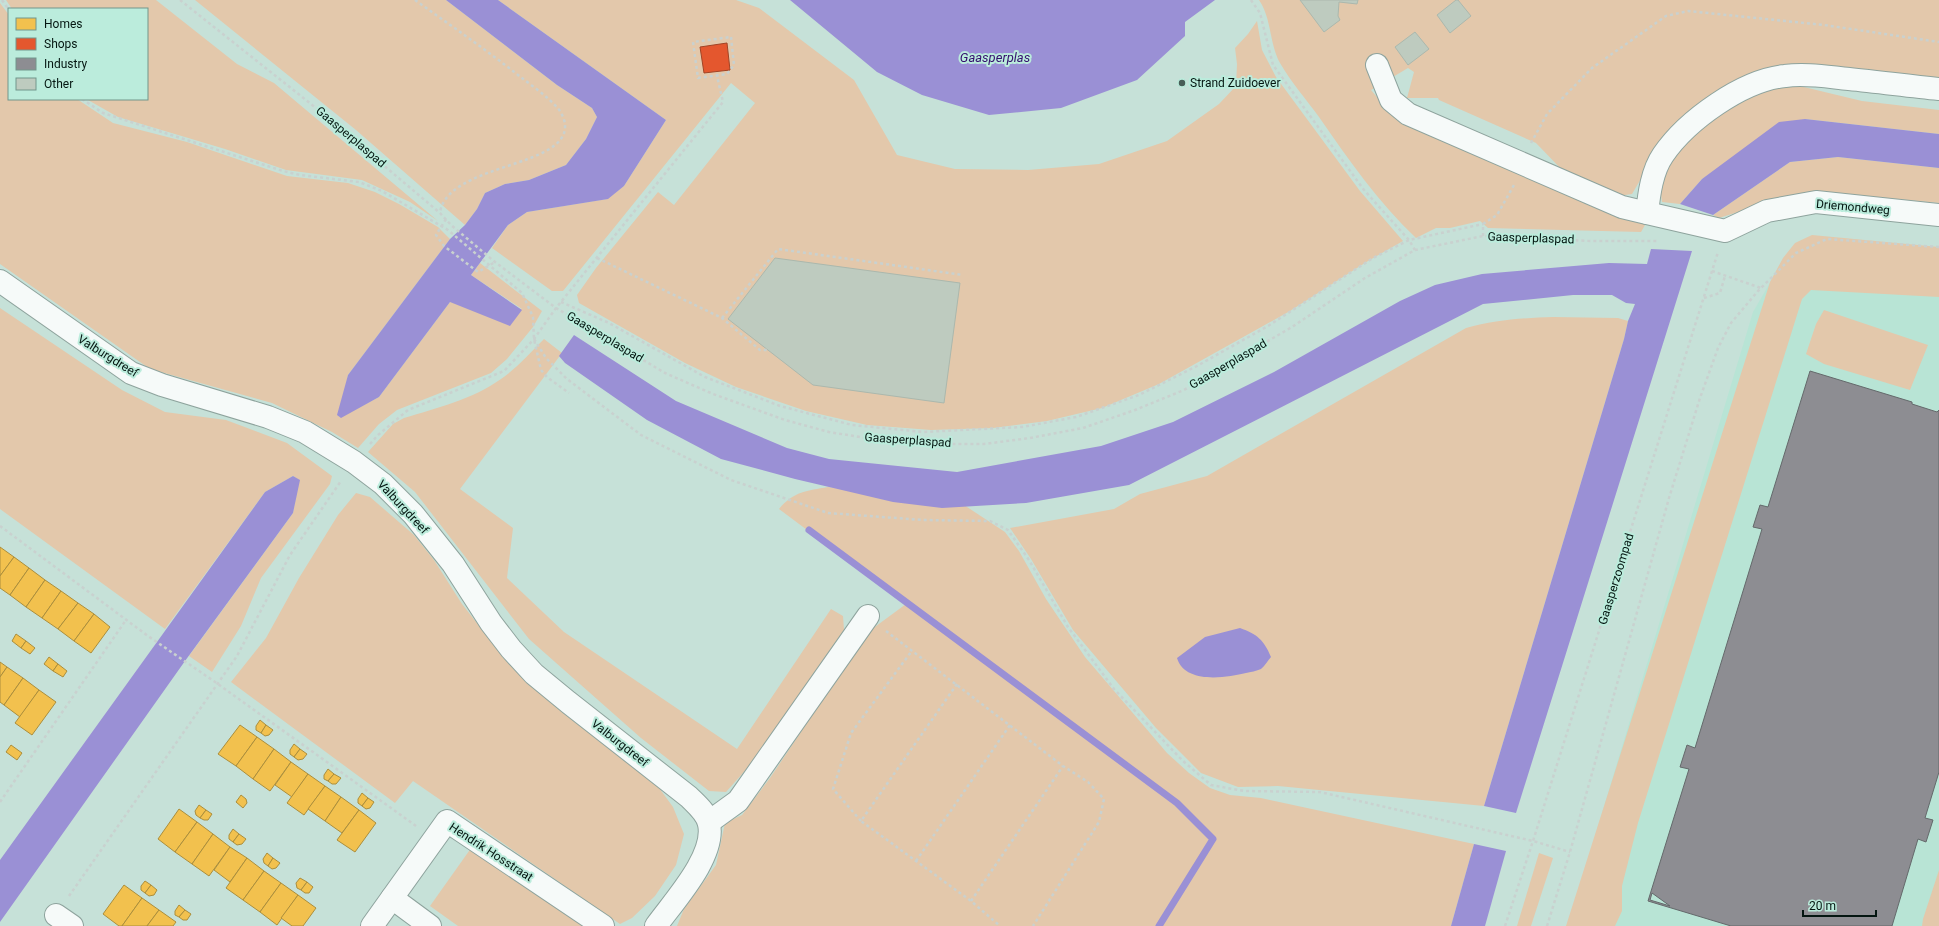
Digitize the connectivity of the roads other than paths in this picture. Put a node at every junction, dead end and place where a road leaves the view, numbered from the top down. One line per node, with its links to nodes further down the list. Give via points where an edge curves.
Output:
1 (1377, 65): 3 (street, via 1391,100 1408,114 1622,207)
2 (1939, 89): 3 (street, via 1807,75 1784,76 1752,84 1730,96 1692,125 1663,156 1650,188)
3 (1647, 213): 4 (street, Driemondweg, via 1725,231 1768,211 1816,202)
4 (1939, 215)
5 (0, 281): 7 (street, Valburgdreef, via 131,373 268,417 305,432 384,484 413,514 453,564 499,633 534,674 689,796)
6 (868, 616): 7 (street, via 738,801)
7 (709, 822): 12 (street, via 708,846 691,878)
8 (392, 898): 9 (street, Hendrik Hosstraat); 10 (street); 11 (street, Hendrik Hosstraat, via 447,821)
9 (372, 926)
10 (430, 926)
11 (603, 926)
12 (656, 926)

